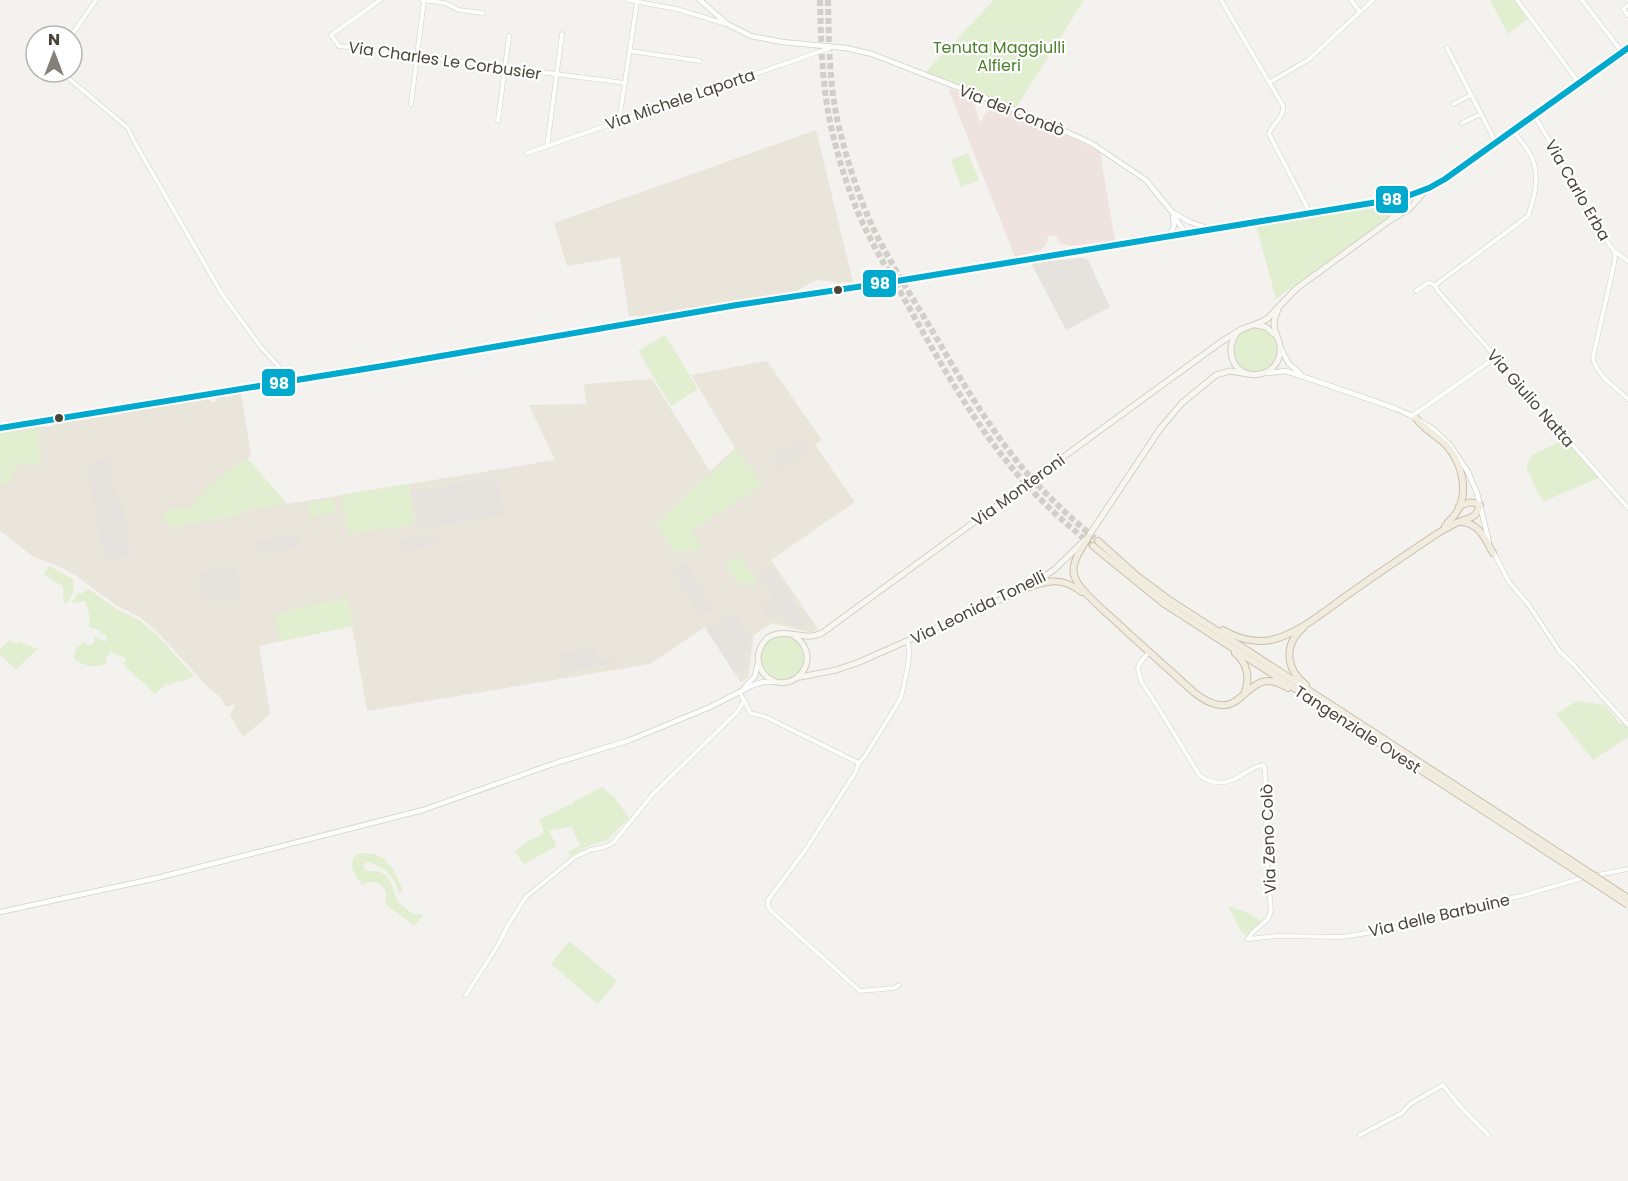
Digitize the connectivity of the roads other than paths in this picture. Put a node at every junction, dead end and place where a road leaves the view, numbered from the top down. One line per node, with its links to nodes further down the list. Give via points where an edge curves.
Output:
1 (96, 0): 16 (street)
2 (380, 0): 25 (street, Via Charles Le Corbusier, via 331,35 339,46)
3 (424, 0): 14 (street); 25 (street)
4 (628, 0): 11 (street)
5 (700, 0): 17 (street, Via dei Condò)
6 (1221, 0): 29 (street)
7 (1351, 0): 13 (street)
8 (1373, 0): 13 (street)
9 (1516, 0): 30 (street)
10 (1582, 0): 24 (street)
11 (637, 2): 17 (street); 23 (street)
12 (1628, 5): 15 (street, via 1623,9)
13 (1360, 12): 29 (street, via 1308,60)
14 (483, 13)
15 (1628, 15)
16 (79, 24)
17 (727, 24): 20 (street, Via dei Condò, via 751,36)
18 (562, 34): 28 (street)
19 (509, 36): 27 (street)
20 (834, 46): 39 (street, Via Michele Laporta); 48 (street, Via dei Condò, via 891,61 1091,143 1146,180)
21 (1447, 48): 33 (street)
22 (1628, 48): 24 (main road, Via Monteroni)
23 (630, 51): 26 (street); 31 (street)
24 (1622, 52): 30 (main road, Via Monteroni)
25 (417, 56): 27 (street, Via Charles Le Corbusier); 34 (street)
26 (700, 60)
27 (505, 68): 28 (street, Via Charles Le Corbusier); 38 (street)
28 (556, 74): 31 (street, Via Charles Le Corbusier); 43 (street)
29 (1270, 82): 50 (street, via 1284,109 1269,134)
30 (1579, 82): 37 (main road, Via Monteroni)
31 (625, 83): 39 (street)
32 (76, 84): 68 (street, via 128,128 222,294)
33 (1471, 95): 35 (street); 36 (street)
34 (411, 104)
35 (1454, 104)
36 (1481, 114): 40 (street); 42 (street)
37 (1534, 115): 41 (main road, Via Monteroni); 55 (street, Via Carlo Erba, via 1591,218)
38 (498, 121)
39 (620, 121): 43 (street, Via Michele Laporta)
40 (1462, 123)
41 (1513, 131): 42 (main road, Via Monteroni); 57 (street, via 1531,156 1535,169 1536,183 1528,216)
42 (1496, 143): 45 (main road, Via Monteroni)
43 (547, 147): 44 (street, Via Michele Laporta)
44 (527, 153)
45 (1429, 188): 46 (main road, Via Monteroni); 49 (main road, Via Monteroni)
46 (1402, 198): 47 (main road, Via Monteroni); 49 (main road, via 1406,203); 51 (main road, Via Monteroni)
47 (1383, 202): 50 (main road, Via Monteroni); 51 (main road, via 1392,209)
48 (1172, 212): 52 (street, Via dei Condò, via 1196,225); 53 (street, Via dei Condò); 54 (street, via 1174,225 1171,234)
49 (1404, 212): 51 (main road, Via Monteroni)
50 (1311, 213): 52 (main road, Via Monteroni)
51 (1390, 219): 59 (main road, Via Monteroni)
52 (1215, 229): 53 (main road, Via Monteroni)
53 (1187, 234): 54 (main road, Via Monteroni)
54 (1164, 238): 68 (main road, Via Monteroni)
55 (1614, 251): 56 (street, Via Carlo Erba); 69 (street, via 1593,357 1598,370)
56 (1628, 261)
57 (1436, 286): 58 (street, via 1430,283); 64 (street, Via Giulio Natta)
58 (1416, 291)
59 (1281, 303): 60 (main road, Via Monteroni); 62 (main road, via 1274,321)
60 (1254, 325): 61 (main road, Via Monteroni); 62 (main road, via 1266,327)
61 (1238, 331): 65 (main road, via 1230,346 1232,358); 84 (main road, Via Monteroni, via 822,633)
62 (1277, 337): 63 (main road)
63 (1280, 346): 66 (main road, via 1276,364); 67 (street, via 1294,368)
64 (1496, 357): 70 (street); 74 (street, Via Giulio Natta)
65 (1248, 374): 66 (main road); 77 (main road, Via Leonida Tonelli, via 1230,371 1216,375 1182,403 1160,429)
66 (1261, 374): 67 (street, via 1286,371)
67 (1310, 378): 70 (street)
68 (292, 381): 71 (main road, Via Monteroni)
69 (1628, 399)
70 (1414, 417): 72 (street, via 1433,429 1460,457); 73 (highway, via 1447,446 1457,462 1463,488)
71 (0, 428)
72 (1480, 506): 73 (highway, via 1467,502); 75 (highway, via 1472,517); 78 (street)
73 (1459, 507): 76 (highway)
74 (1628, 508)
75 (1456, 523): 76 (highway); 78 (highway, via 1477,527)
76 (1438, 532): 82 (highway)
77 (1088, 537): 79 (main road, Via Leonida Tonelli, via 1055,569); 80 (highway, via 1074,566 1077,583)
78 (1493, 553): 94 (street, via 1509,582 1560,652)
79 (1026, 588): 80 (highway, via 1058,581); 85 (main road, Via Leonida Tonelli)
80 (1088, 595): 86 (highway)
81 (1168, 599): 82 (highway, via 1246,640 1284,636); 83 (highway, Tangenziale Ovest, via 1095,544 1141,586); 93 (highway, Tangenziale Ovest)
82 (1312, 619): 93 (highway, via 1290,645 1292,669 1304,684 1345,712)
83 (1194, 623): 91 (highway, via 1241,659 1248,676); 93 (highway, Tangenziale Ovest)
84 (793, 635): 87 (main road, Via Monteroni, via 772,636 761,646); 88 (main road, via 807,651 807,665)
85 (908, 641): 88 (main road, Via Leonida Tonelli, via 836,670); 95 (street, via 901,697)
86 (1149, 652): 91 (highway, via 1206,701 1218,706 1233,704); 101 (street, Via Zeno Colò, via 1139,664 1140,681 1200,776 1210,782 1225,783 1257,766 1263,765 1265,769 1266,864 1271,911)
87 (758, 658): 89 (main road, via 763,673); 90 (street, via 755,676)
88 (799, 677): 89 (main road)
89 (777, 682): 90 (street, via 763,682)
90 (741, 690): 92 (street); 100 (street, via 630,740 423,810 141,882)
91 (1244, 694): 93 (highway, via 1262,681 1277,682 1336,718)
92 (744, 701): 95 (street, via 750,713); 103 (street, via 652,795 613,843 575,857 526,897)
93 (1346, 718): 96 (highway, Tangenziale Ovest)
94 (1628, 725)
95 (859, 763): 102 (street, via 806,849 771,895 768,906 860,991)
96 (1562, 858): 98 (highway, Tangenziale Ovest, bridge); 99 (highway, Tangenziale Ovest, bridge)
97 (1628, 869): 101 (street, Via delle Barbuine, via 1409,926 1342,937)
98 (1628, 898)
99 (1628, 905)
100 (0, 912)
101 (1248, 939)
102 (899, 986)
103 (466, 995)
104 (1360, 1135): 105 (street, via 1443,1085)
105 (1488, 1135)

